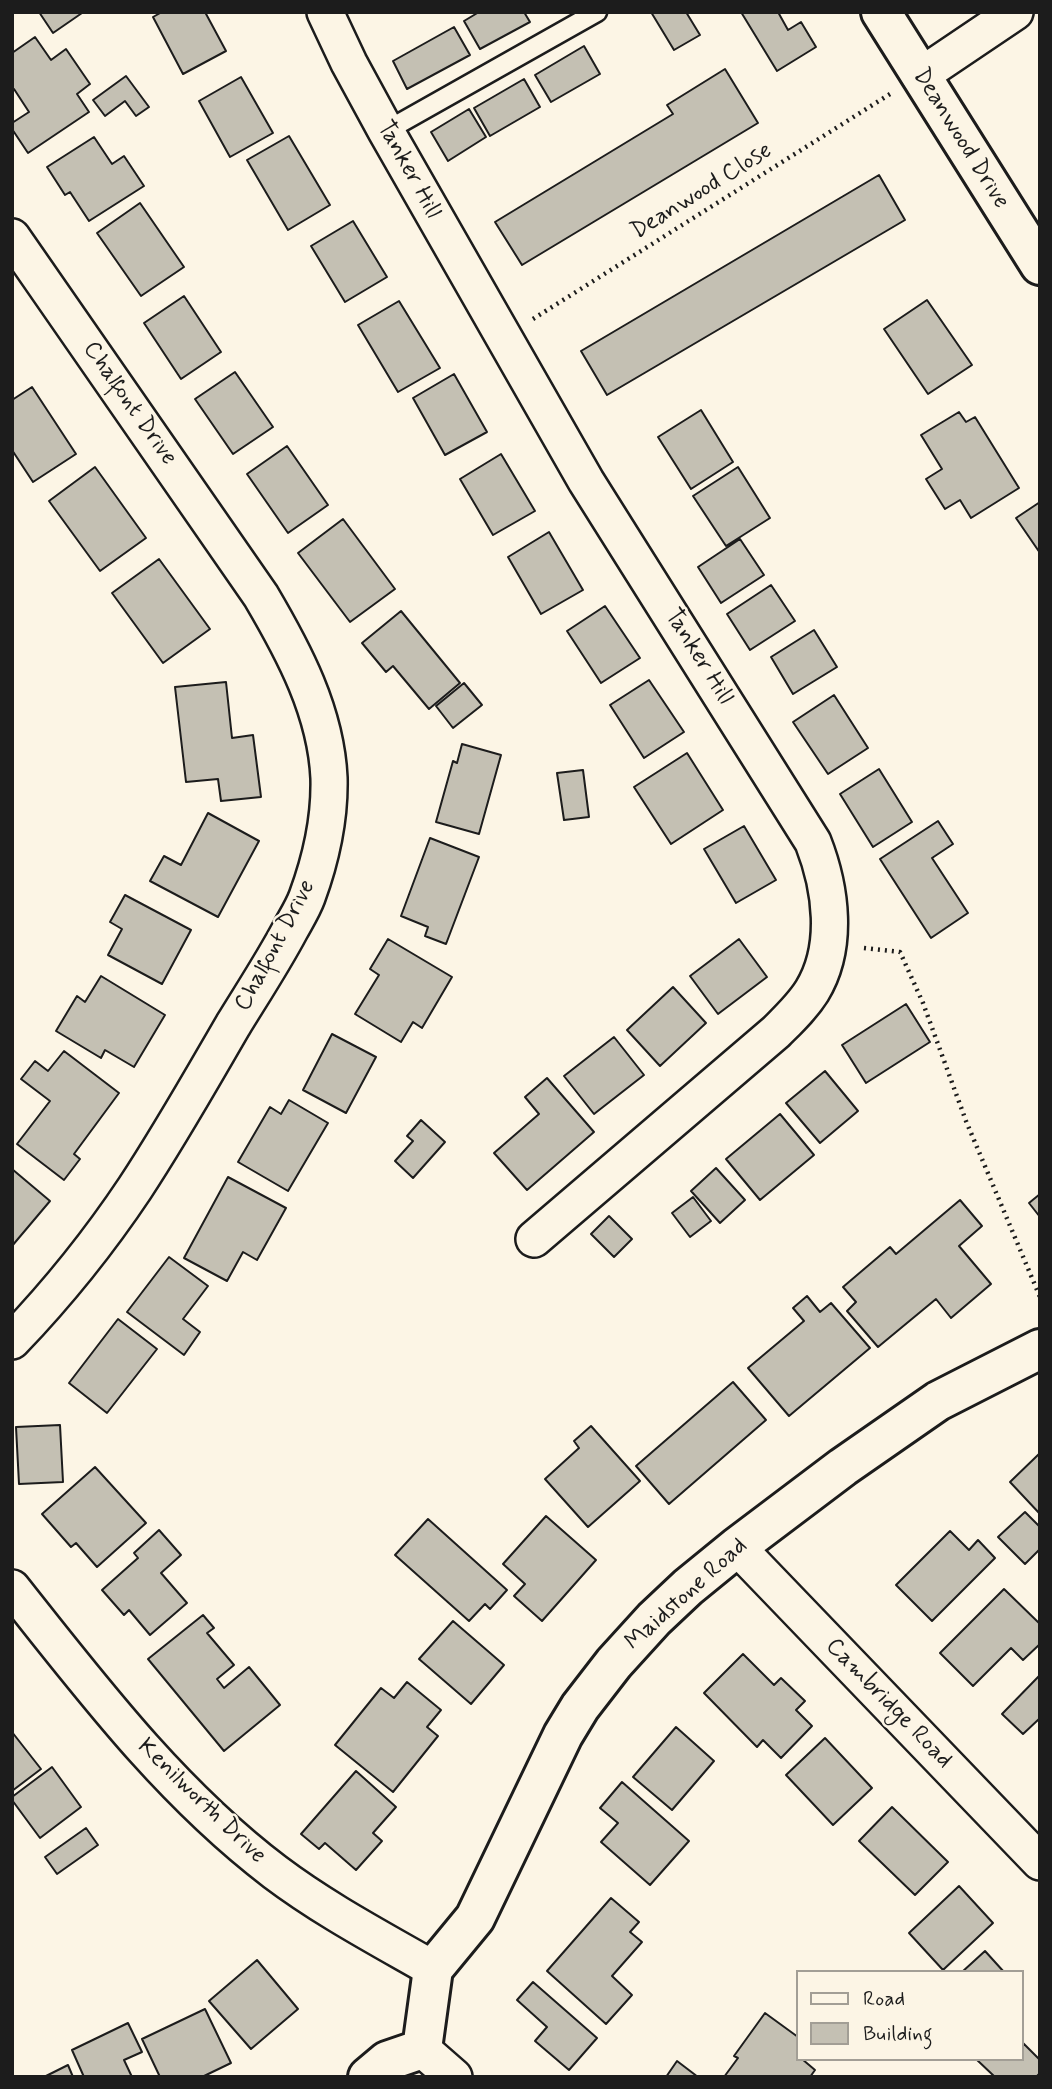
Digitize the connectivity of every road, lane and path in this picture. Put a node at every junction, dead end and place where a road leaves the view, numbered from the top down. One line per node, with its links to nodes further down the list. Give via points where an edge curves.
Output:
1 (325, 12): 6 (street, Tanker Hill)
2 (597, 12): 6 (lane)
3 (881, 12): 5 (street, Deanwood Drive)
4 (1015, 12): 5 (street)
5 (920, 76): 8 (street, Deanwood Drive); 9 (path, Deanwood Close)
6 (386, 131): 9 (street, Tanker Hill)
7 (12, 237): 13 (street, Chalfont Drive, via 285,635 319,718 329,780 318,862 306,900 282,945 133,1190 67,1278)
8 (1040, 265)
9 (503, 338): 10 (street, Tanker Hill, via 586,481 813,842 828,891)
10 (828, 944): 11 (street, Tanker Hill, via 813,988 791,1017); 12 (path, via 901,952)
11 (534, 1239)
12 (1040, 1297)
13 (12, 1341)
14 (1040, 1349): 15 (street, Maidstone Road, via 939,1401)
15 (737, 1547): 17 (street, Cambridge Road); 18 (street, Maidstone Road, via 654,1619 580,1707 542,1775 475,1918)
16 (12, 1587): 18 (street, Kenilworth Drive, via 127,1731 209,1816 287,1880)
17 (1040, 1862)
18 (433, 1969): 19 (street)
19 (422, 2049): 20 (street, via 387,2061); 21 (street)
20 (368, 2077)
21 (454, 2077)

